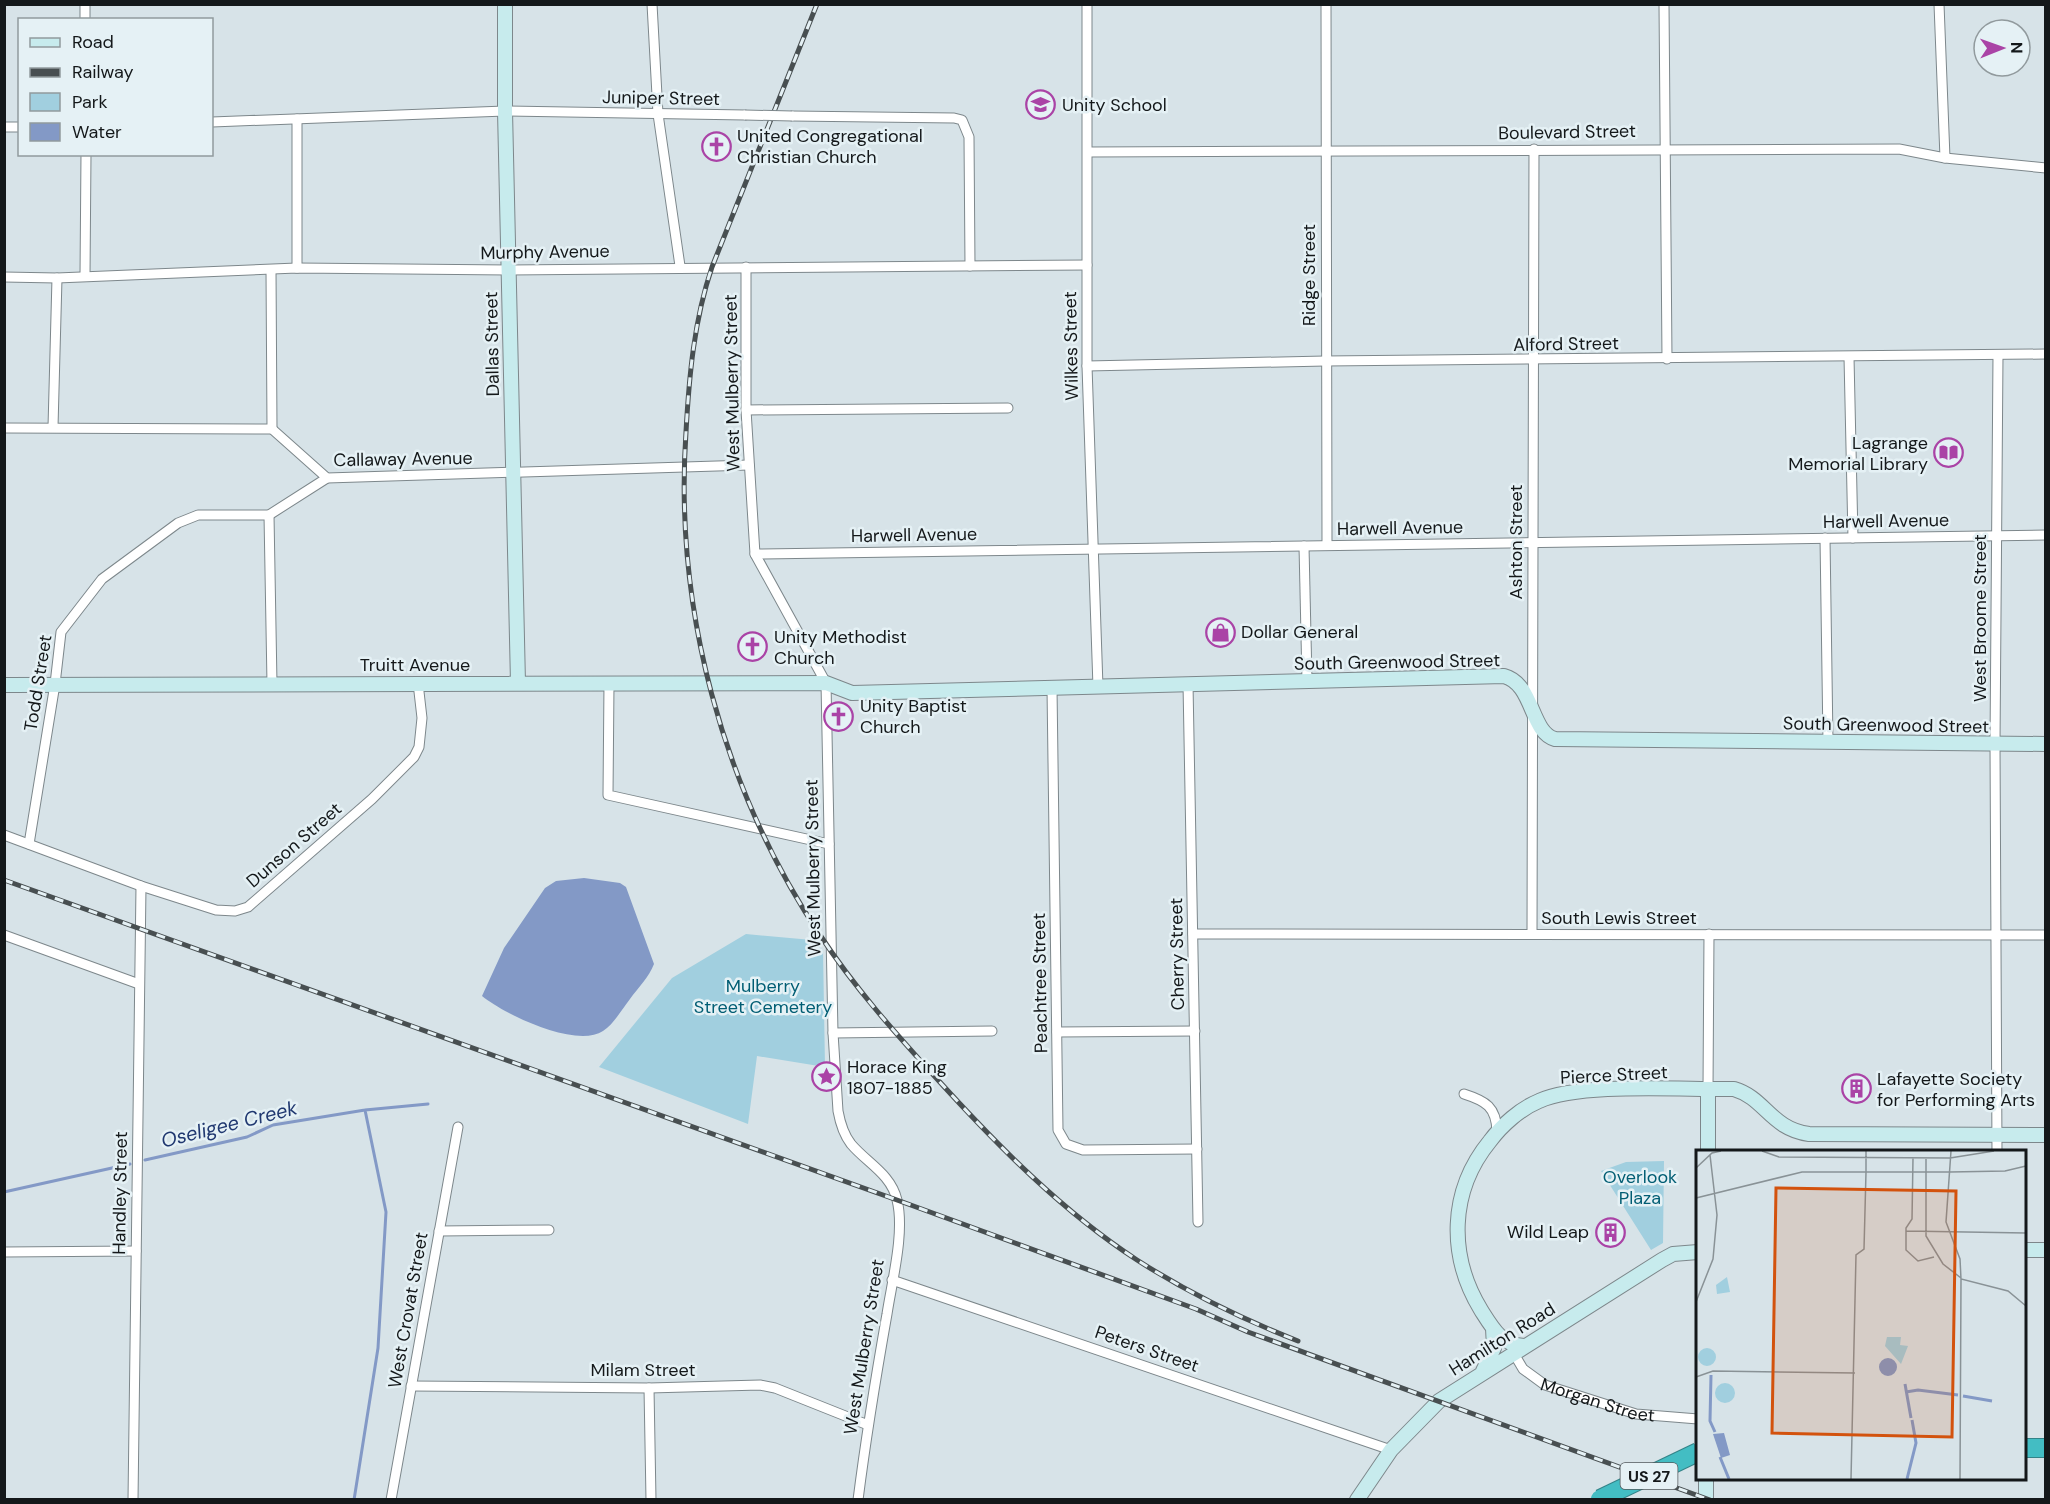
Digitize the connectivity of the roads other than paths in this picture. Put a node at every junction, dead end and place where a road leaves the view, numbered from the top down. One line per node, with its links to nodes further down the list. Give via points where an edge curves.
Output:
1 (505, 4): 7 (street, Dallas Street)
2 (652, 4): 8 (street)
3 (1087, 4): 14 (street, Wilkes Street)
4 (1326, 4): 13 (street, Ridge Street)
5 (1664, 4): 11 (street)
6 (1939, 4): 16 (street)
7 (505, 111): 8 (street, Juniper Street); 9 (street, Juniper Street); 24 (street, Dallas Street)
8 (658, 114): 19 (street); 20 (street, Juniper Street, bridge, via 962,120 970,148)
9 (297, 119): 10 (street, Juniper Street); 22 (street)
10 (213, 122)
11 (1664, 148): 12 (street, Boulevard Street); 16 (street, Boulevard Street, via 1899,149); 31 (street)
12 (1534, 149): 13 (street, Boulevard Street); 33 (street, Ashton Street)
13 (1325, 151): 14 (street, Boulevard Street); 32 (street, Ridge Street)
14 (1088, 152): 18 (street, Wilkes Street)
15 (86, 156): 25 (street)
16 (1945, 158): 17 (street, Boulevard Street)
17 (2046, 168)
18 (1087, 265): 20 (street, Murphy Avenue); 34 (street, Wilkes Street)
19 (680, 266): 21 (street, Murphy Avenue); 24 (street, Murphy Avenue)
20 (970, 266): 21 (street, Murphy Avenue)
21 (746, 267): 36 (street, West Mulberry Street)
22 (297, 268): 23 (street, Murphy Avenue); 24 (street, Murphy Avenue)
23 (271, 270): 25 (street, Murphy Avenue); 39 (street)
24 (509, 270): 41 (street, Dallas Street)
25 (85, 276): 27 (street, Murphy Avenue)
26 (4, 277): 27 (street, Murphy Avenue)
27 (57, 278): 37 (street)
28 (2046, 354): 29 (street, Alford Street)
29 (1998, 355): 30 (street, Alford Street); 45 (street, West Broome Street)
30 (1849, 357): 31 (street, Alford Street); 47 (street)
31 (1667, 359): 33 (street, Alford Street)
32 (1325, 361): 33 (street, Alford Street); 34 (street, Alford Street); 49 (street, Ridge Street)
33 (1533, 361): 48 (street, Ashton Street)
34 (1087, 366): 51 (street, Wilkes Street)
35 (1008, 408): 36 (street)
36 (746, 410): 40 (street, West Mulberry Street)
37 (53, 427): 38 (street); 39 (street)
38 (4, 428)
39 (272, 429): 42 (street, Callaway Avenue)
40 (749, 465): 41 (street, Callaway Avenue); 52 (street, West Mulberry Street)
41 (513, 473): 42 (street, Callaway Avenue); 55 (street, Dallas Street)
42 (327, 478): 43 (street)
43 (269, 515): 57 (street, Todd Street, via 198,515 178,523 102,579 61,632); 58 (street)
44 (2046, 535): 45 (street, Harwell Avenue)
45 (1996, 536): 47 (street, Harwell Avenue); 66 (street, West Broome Street)
46 (1825, 538): 47 (street, Harwell Avenue); 48 (street, Harwell Avenue); 65 (street)
47 (1853, 538)
48 (1533, 542): 49 (street, Harwell Avenue); 64 (street, Ashton Street)
49 (1327, 545): 50 (street, Harwell Avenue)
50 (1304, 546): 51 (street, Harwell Avenue); 53 (street)
51 (1093, 549): 52 (street, Harwell Avenue); 62 (street, Wilkes Street)
52 (755, 554): 56 (street, West Mulberry Street)
53 (1307, 681): 60 (street, South Greenwood Street); 64 (street, South Greenwood Street, via 1504,676 1519,685)
54 (418, 683): 55 (street, Truitt Avenue); 58 (street, Truitt Avenue); 71 (street, Dunson Street, via 422,718 414,757 372,799 248,907 216,910)
55 (518, 683): 59 (street, Truitt Avenue)
56 (826, 683): 59 (street, Truitt Avenue); 63 (street, South Greenwood Street, via 852,693); 70 (street, West Mulberry Street)
57 (55, 684): 58 (street, Truitt Avenue); 61 (street, Truitt Avenue); 69 (street, Todd Street)
58 (272, 684)
59 (609, 684): 70 (street, via 608,795)
60 (1188, 684): 62 (street, South Greenwood Street); 72 (street, Cherry Street)
61 (4, 685)
62 (1098, 687): 63 (street, South Greenwood Street)
63 (1052, 688): 81 (street, Peachtree Street)
64 (1533, 709): 65 (street, South Greenwood Street, via 1545,733 1555,739); 73 (street, Ashton Street)
65 (1828, 742): 66 (street, South Greenwood Street)
66 (1995, 744): 67 (street, South Greenwood Street); 76 (street, West Broome Street)
67 (2046, 744)
68 (4, 835): 69 (street, Dunson Street)
69 (29, 844): 71 (street, Dunson Street)
70 (829, 844): 82 (street, West Mulberry Street)
71 (141, 886): 78 (street, Handley Street)
72 (1193, 934): 73 (street, South Lewis Street); 80 (street, Cherry Street)
73 (1532, 934): 74 (street, South Lewis Street)
74 (1709, 934): 76 (street, South Lewis Street); 83 (street)
75 (4, 935): 78 (street)
76 (1997, 935): 77 (street, South Lewis Street); 87 (street, West Broome Street)
77 (2046, 935)
78 (139, 984): 97 (street, Handley Street)
79 (992, 1031): 82 (street)
80 (1195, 1031): 81 (street); 89 (street, Cherry Street)
81 (1057, 1032): 89 (street, Peachtree Street, via 1058,1131 1066,1144 1083,1150)
82 (833, 1033): 100 (street, West Mulberry Street, via 840,1123 852,1145 891,1184 897,1200 898,1233)
83 (1708, 1090): 86 (street, Pierce Street, via 1600,1091 1553,1096 1529,1106); 87 (street, Pierce Street, via 1744,1092 1774,1120 1797,1133); 90 (street)
84 (1464, 1094): 86 (street, via 1491,1106)
85 (458, 1127): 94 (street, West Crovat Street)
86 (1497, 1131): 101 (street, Pierce Street, via 1468,1174 1456,1233 1466,1279)
87 (1997, 1135): 88 (street, Pierce Street); 91 (street, West Broome Street)
88 (2046, 1135)
89 (1197, 1149): 92 (street, Cherry Street)
90 (1708, 1150)
91 (1997, 1150)
92 (1198, 1222)
93 (549, 1230): 94 (street)
94 (439, 1231): 104 (street, West Crovat Street)
95 (2026, 1250): 96 (street)
96 (2046, 1250)
97 (136, 1251): 98 (street); 114 (street, Handley Street)
98 (4, 1252)
99 (1696, 1252): 102 (street, Hamilton Road, via 1673,1254 1662,1260)
100 (892, 1280): 107 (street, West Mulberry Street); 110 (street, Peters Street)
101 (1493, 1328): 102 (street, via 1504,1341); 103 (street, via 1494,1348)
102 (1519, 1349): 103 (street, Hamilton Road); 106 (street, Morgan Street, via 1523,1369 1545,1385 1636,1414)
103 (1481, 1374): 110 (street, Hamilton Road, via 1439,1401)
104 (411, 1386): 105 (street, Milam Street); 115 (street, West Crovat Street)
105 (649, 1388): 107 (street, Milam Street, via 760,1385); 116 (street)
106 (1696, 1419)
107 (868, 1425): 117 (street, West Mulberry Street)
108 (2026, 1448): 109 (highway)
109 (2046, 1448)
110 (1391, 1450): 118 (street, Hamilton Road)
111 (1696, 1453): 113 (highway, US 27, bridge)
112 (1706, 1480): 119 (street)
113 (1600, 1499)
114 (133, 1500)
115 (391, 1500)
116 (651, 1500)
117 (858, 1500)
118 (1357, 1500)
119 (1706, 1500)

